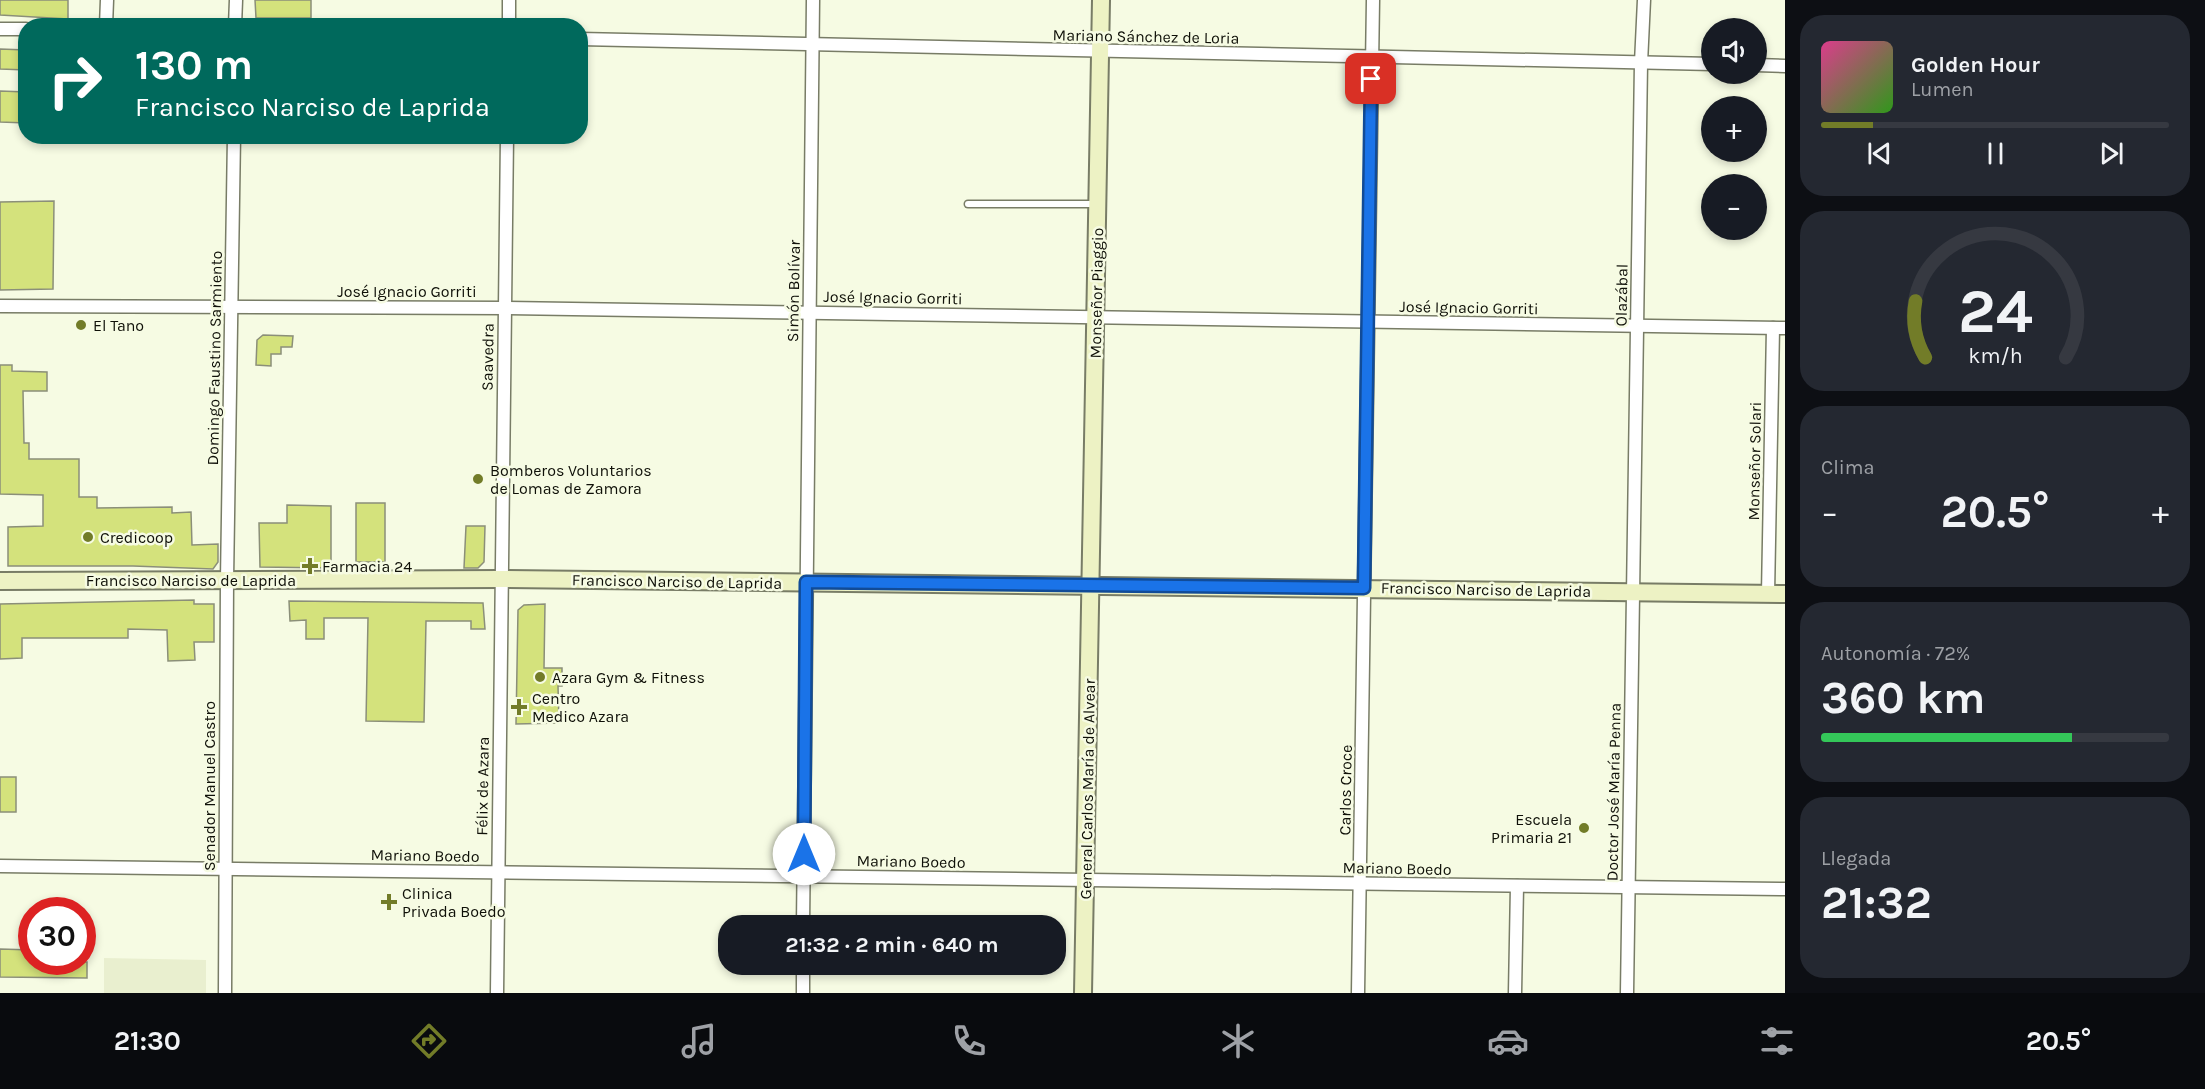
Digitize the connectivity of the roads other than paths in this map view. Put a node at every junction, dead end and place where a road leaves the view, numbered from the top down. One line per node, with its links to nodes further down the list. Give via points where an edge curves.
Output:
1 (107, 0): 8 (street)
2 (236, 0): 9 (street)
3 (509, 0): 10 (street)
4 (813, 0): 14 (street, Simón Bolívar)
5 (1101, 0): 15 (street, Monseñor Piaggio)
6 (1373, 0): 16 (street, Carlos Croce)
7 (1644, 0): 17 (street, Olazábal)
8 (106, 18)
9 (235, 18)
10 (508, 18)
11 (0, 29): 12 (street)
12 (18, 29)
13 (588, 39): 14 (street, Mariano Sánchez de Loria)
14 (812, 45): 15 (street, Mariano Sánchez de Loria); 28 (street, Simón Bolívar)
15 (1101, 51): 16 (street, Mariano Sánchez de Loria); 24 (street, Monseñor Piaggio)
16 (1371, 57): 17 (street, Mariano Sánchez de Loria); 30 (street, Carlos Croce)
17 (1641, 63): 18 (street, Mariano Sánchez de Loria); 31 (street, Olazábal)
18 (1701, 64)
19 (1767, 65): 20 (street)
20 (1785, 66)
21 (234, 144): 26 (street, Domingo Faustino Sarmiento)
22 (507, 144): 27 (street, Saavedra)
23 (968, 204): 24 (lane)
24 (1098, 204): 29 (street, Monseñor Piaggio)
25 (0, 306): 26 (street, José Ignacio Gorriti)
26 (231, 308): 27 (street, José Ignacio Gorriti); 34 (street, Domingo Faustino Sarmiento)
27 (505, 308): 28 (street, José Ignacio Gorriti); 33 (street, Saavedra)
28 (809, 313): 29 (street, José Ignacio Gorriti); 36 (street, Simón Bolívar)
29 (1094, 317): 30 (street, José Ignacio Gorriti); 37 (street, Monseñor Piaggio)
30 (1368, 321): 31 (street, José Ignacio Gorriti); 38 (street, Carlos Croce)
31 (1637, 326): 32 (street, José Ignacio Gorriti); 39 (street, Olazábal)
32 (1779, 328): 40 (street, Monseñor Solari)
33 (501, 579): 34 (street, Francisco Narciso de Laprida); 36 (street, Francisco Narciso de Laprida); 44 (street, Félix de Azara)
34 (227, 580): 35 (street, Francisco Narciso de Laprida); 43 (street, Senador Manuel Castro)
35 (0, 581)
36 (806, 582): 37 (street, Francisco Narciso de Laprida); 45 (street, Simón Bolívar)
37 (1090, 585): 38 (street, Francisco Narciso de Laprida); 46 (street, General Carlos María de Alvear)
38 (1364, 588): 39 (street, Francisco Narciso de Laprida); 47 (street, Carlos Croce)
39 (1632, 591): 40 (street, Francisco Narciso de Laprida); 49 (street, Doctor José María Penna)
40 (1768, 594): 41 (street, Francisco Narciso de Laprida)
41 (1785, 594)
42 (0, 866): 43 (street, Mariano Boedo)
43 (225, 868): 44 (street, Mariano Boedo); 53 (street, Senador Manuel Castro)
44 (498, 872): 45 (street, Mariano Boedo); 54 (street, Félix de Azara)
45 (804, 876): 46 (street, Mariano Boedo); 51 (street, Simón Bolívar)
46 (1085, 880): 47 (street, Mariano Boedo); 56 (street, General Carlos María de Alvear)
47 (1360, 884): 48 (street, Mariano Boedo); 57 (street, Carlos Croce)
48 (1517, 886): 49 (street, Mariano Boedo); 58 (street)
49 (1629, 887): 50 (street, Mariano Boedo); 59 (street, Doctor José María Penna)
50 (1785, 890)
51 (803, 915)
52 (803, 975): 55 (street)
53 (225, 993)
54 (497, 993)
55 (803, 993)
56 (1083, 993)
57 (1358, 993)
58 (1515, 993)
59 (1627, 993)

